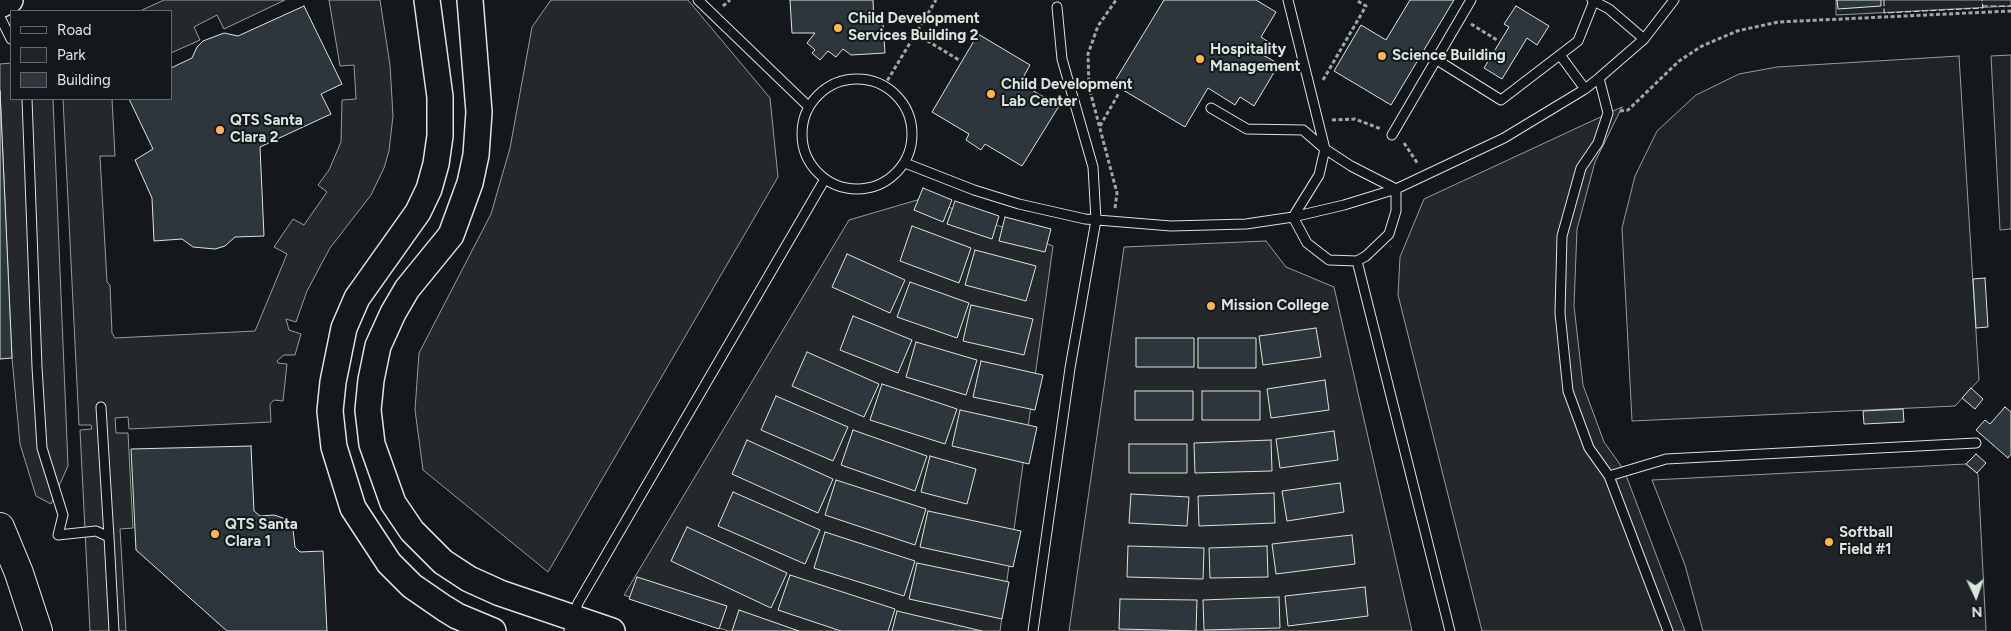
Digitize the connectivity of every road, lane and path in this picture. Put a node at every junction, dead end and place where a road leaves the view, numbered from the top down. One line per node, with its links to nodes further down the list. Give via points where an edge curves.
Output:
1 (10, 0): 12 (street)
2 (427, 0): 49 (street, via 440,97 436,164 418,212 357,298 344,328 330,411 334,447 353,508 384,556 412,586 457,616)
3 (470, 0): 48 (street, via 479,112 472,174 451,235 407,289 378,346 368,410 372,444 393,502 412,531 443,562 470,579)
4 (698, 0): 30 (lane)
5 (936, 0): 17 (path)
6 (1116, 0): 33 (path, via 1098,26 1088,54 1089,87)
7 (1288, 0): 28 (lane)
8 (1356, 0): 28 (path, via 1366,6)
9 (1472, 0): 16 (lane)
10 (1674, 0): 19 (lane)
11 (1593, 1): 19 (lane, via 1609,9); 21 (lane, via 1578,41)
12 (0, 5)
13 (1057, 7): 40 (lane, via 1062,59 1092,167)
14 (2011, 11): 32 (path, via 1778,22 1737,31 1702,46 1679,61 1628,110)
15 (0, 17): 18 (lane)
16 (1461, 18): 20 (path); 23 (lane)
17 (916, 34): 22 (path); 25 (path)
18 (10, 38)
19 (1644, 39): 24 (lane)
20 (1496, 40)
21 (1560, 55): 23 (lane, via 1501,100); 26 (lane)
22 (959, 60)
23 (1437, 60): 34 (lane)
24 (1599, 78): 26 (lane); 32 (lane)
25 (884, 86): 30 (lane, via 868,80 835,84 820,93); 36 (lane, via 898,97 908,112 912,129 911,147)
26 (1584, 89): 38 (lane, via 1504,138)
27 (1119, 93): 33 (path)
28 (1313, 98): 35 (lane)
29 (27, 100): 47 (lane, via 42,448 63,514 58,535 96,531)
30 (810, 107): 37 (lane, via 803,122 802,138 809,161)
31 (1211, 108): 35 (lane, via 1247,129 1303,130)
32 (1608, 113): 45 (lane, via 1598,143 1581,168 1562,236 1560,312 1568,391 1589,448)
33 (1100, 126): 41 (path, via 1117,193)
34 (1392, 135)
35 (1325, 149): 38 (lane); 39 (lane, via 1319,175)
36 (905, 163): 37 (lane, via 893,177 877,186 859,190 841,187); 40 (lane, via 1019,204)
37 (825, 179): 48 (lane, via 578,603)
38 (1396, 189): 39 (lane); 42 (lane, via 1396,211 1389,234)
39 (1293, 217): 41 (lane, via 1246,224 1171,226); 42 (lane, via 1307,243 1329,260)
40 (1096, 220): 41 (lane); 53 (lane, via 1070,368)
41 (1112, 221)
42 (1357, 261): 54 (lane)
43 (101, 407): 47 (lane)
44 (1976, 443): 45 (lane, via 1666,459)
45 (1609, 476): 55 (lane)
46 (0, 527): 50 (main road)
47 (109, 537): 51 (lane)
48 (571, 625): 52 (street)
49 (489, 630)
50 (38, 631)
51 (114, 631)
52 (612, 631)
53 (1033, 631)
54 (1450, 631)
55 (1668, 631)

